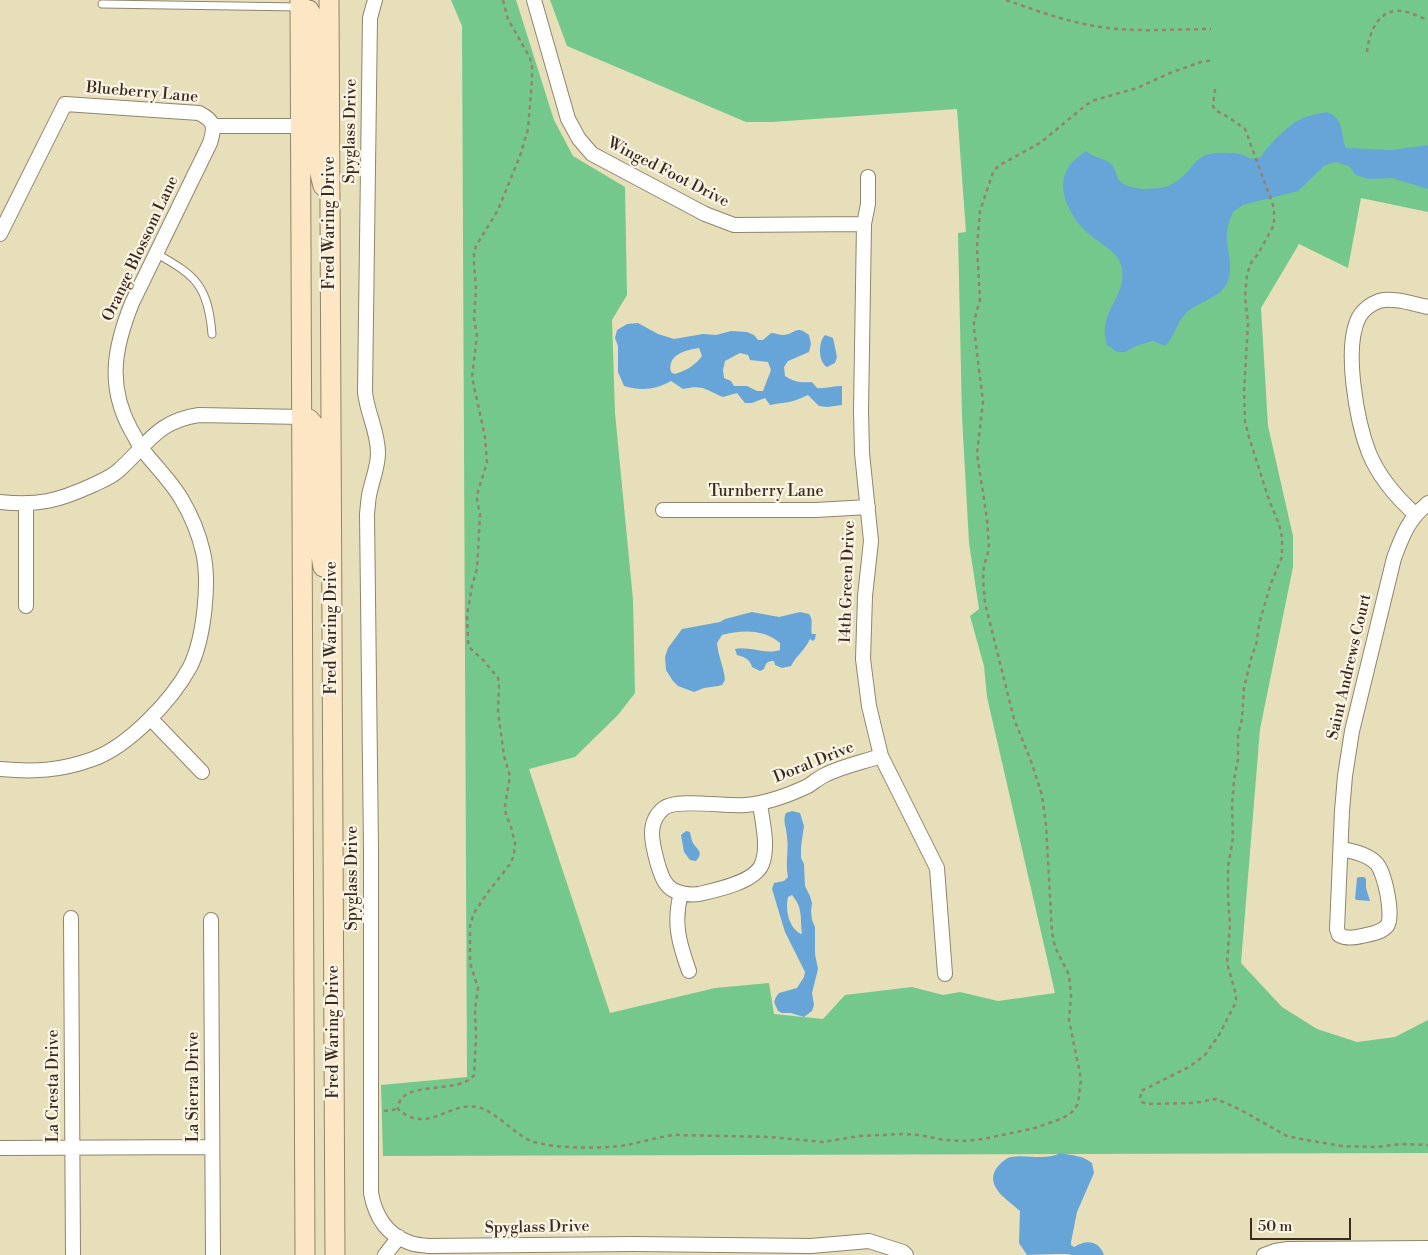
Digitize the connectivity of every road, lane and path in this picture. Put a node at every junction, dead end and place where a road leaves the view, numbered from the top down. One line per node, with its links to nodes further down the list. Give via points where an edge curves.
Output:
1 (329, 0): 17 (main road, Fred Waring Drive)
2 (375, 0): 48 (street, Spyglass Drive, via 370,18 364,392 378,454 367,514 371,1193 382,1224)
3 (503, 0): 12 (path, via 508,19 530,58 532,80 528,129 520,156 498,210 474,254 477,335 472,377 487,463 478,492 477,569 467,614 471,649 498,678 498,712 510,776 505,806 515,843 514,854 511,863 474,913 470,926 470,963 478,988 474,1075 464,1084 428,1088 403,1096 398,1109 419,1120 438,1117 462,1107 482,1108 531,1141 552,1146 618,1146 674,1135 778,1137 823,1142 903,1134 958,1141 983,1140 1064,1118 1078,1104 1080,1068 1069,1020 1069,975 1055,947 1052,932 1042,795 1014,719 985,603 983,579 989,548 977,454 983,402 974,329 980,300 978,220 993,172 998,166 1040,143 1086,105)
4 (534, 0): 18 (street, Winged Foot Drive, via 568,119 578,139 592,154 705,214 734,225)
5 (1006, 0): 10 (path, via 1096,27)
6 (117, 2): 7 (lane); 8 (lane)
7 (102, 4)
8 (300, 4): 15 (main road, Fred Waring Drive); 17 (main road, via 314,19 315,153)
9 (1428, 20): 11 (path, via 1402,11 1389,12 1373,27)
10 (1210, 29)
11 (1367, 52)
12 (1212, 60)
13 (1215, 89): 44 (path, via 1213,106 1245,129 1274,208 1274,226 1247,274 1244,391 1248,434 1268,500 1279,524 1283,550 1259,624 1244,688 1238,734 1232,806 1233,838 1228,867 1230,924 1227,963 1236,1002 1205,1055 1190,1067 1141,1091 1140,1099 1147,1104 1216,1099 1287,1136 1342,1146)
14 (213, 125): 15 (street); 19 (street, Blueberry Lane, via 209,118 199,113 64,104); 20 (street, Orange Blossom Lane, via 210,143)
15 (301, 126): 23 (main road, Fred Waring Drive)
16 (868, 177): 18 (street, 14th Green Drive)
17 (330, 208): 32 (main road, Fred Waring Drive)
18 (864, 224): 28 (street, 14th Green Drive, via 861,411)
19 (0, 234)
20 (156, 254): 22 (lane, via 186,271 207,298); 24 (street, Orange Blossom Lane, via 123,326 115,368 122,413)
21 (1428, 308): 30 (street, via 1390,300 1372,304 1358,318 1353,351 1356,405 1370,454 1380,475)
22 (212, 334)
23 (302, 417): 24 (street, via 182,417 163,426); 32 (main road, via 310,418 315,426 317,533); 53 (main road, Fred Waring Drive)
24 (140, 447): 27 (street, via 118,472 102,481 73,494); 33 (street, Orange Blossom Lane, via 182,499 203,552 206,575 206,600 190,666)
25 (0, 502): 27 (street)
26 (1428, 503): 30 (street, Saint Andrews Court)
27 (26, 505): 31 (street)
28 (868, 507): 29 (street, Turnberry Lane); 34 (street, 14th Green Drive, via 871,541 863,658 869,706)
29 (663, 510)
30 (1415, 514): 38 (street, Saint Andrews Court, via 1394,558 1352,731 1344,784)
31 (26, 606)
32 (331, 610): 54 (main road, Fred Waring Drive)
33 (151, 718): 35 (street, Orange Blossom Lane, via 117,747 94,758 44,771); 36 (street)
34 (881, 756): 37 (street, Doral Drive, via 839,769 808,786); 43 (street, 14th Green Drive, via 936,868)
35 (0, 769)
36 (202, 772)
37 (760, 803): 39 (street, Doral Drive, via 765,852 758,870 743,881 708,892); 39 (street, Doral Drive, via 670,805 659,813 655,818 652,843 666,883)
38 (1341, 849): 38 (street, Saint Andrews Court, via 1340,935 1348,938 1380,931 1389,921 1380,868 1376,862 1355,851)
39 (681, 893): 42 (street, via 677,929)
40 (71, 918): 45 (street, La Cresta Drive)
41 (211, 920): 46 (street, La Sierra Drive)
42 (689, 972)
43 (946, 974)
44 (1428, 1145)
45 (72, 1146): 46 (street); 47 (street); 51 (street, La Cresta Drive)
46 (212, 1147): 52 (street, La Sierra Drive)
47 (0, 1148)
48 (398, 1237): 50 (street, Spyglass Drive, via 428,1246); 55 (street)
49 (1428, 1248): 57 (street, via 1288,1249)
50 (634, 1250): 56 (street, Spyglass Drive, via 811,1246 869,1241)
51 (73, 1255)
52 (213, 1255)
53 (304, 1255)
54 (335, 1255)
55 (385, 1255)
56 (906, 1255)
57 (1264, 1255)

